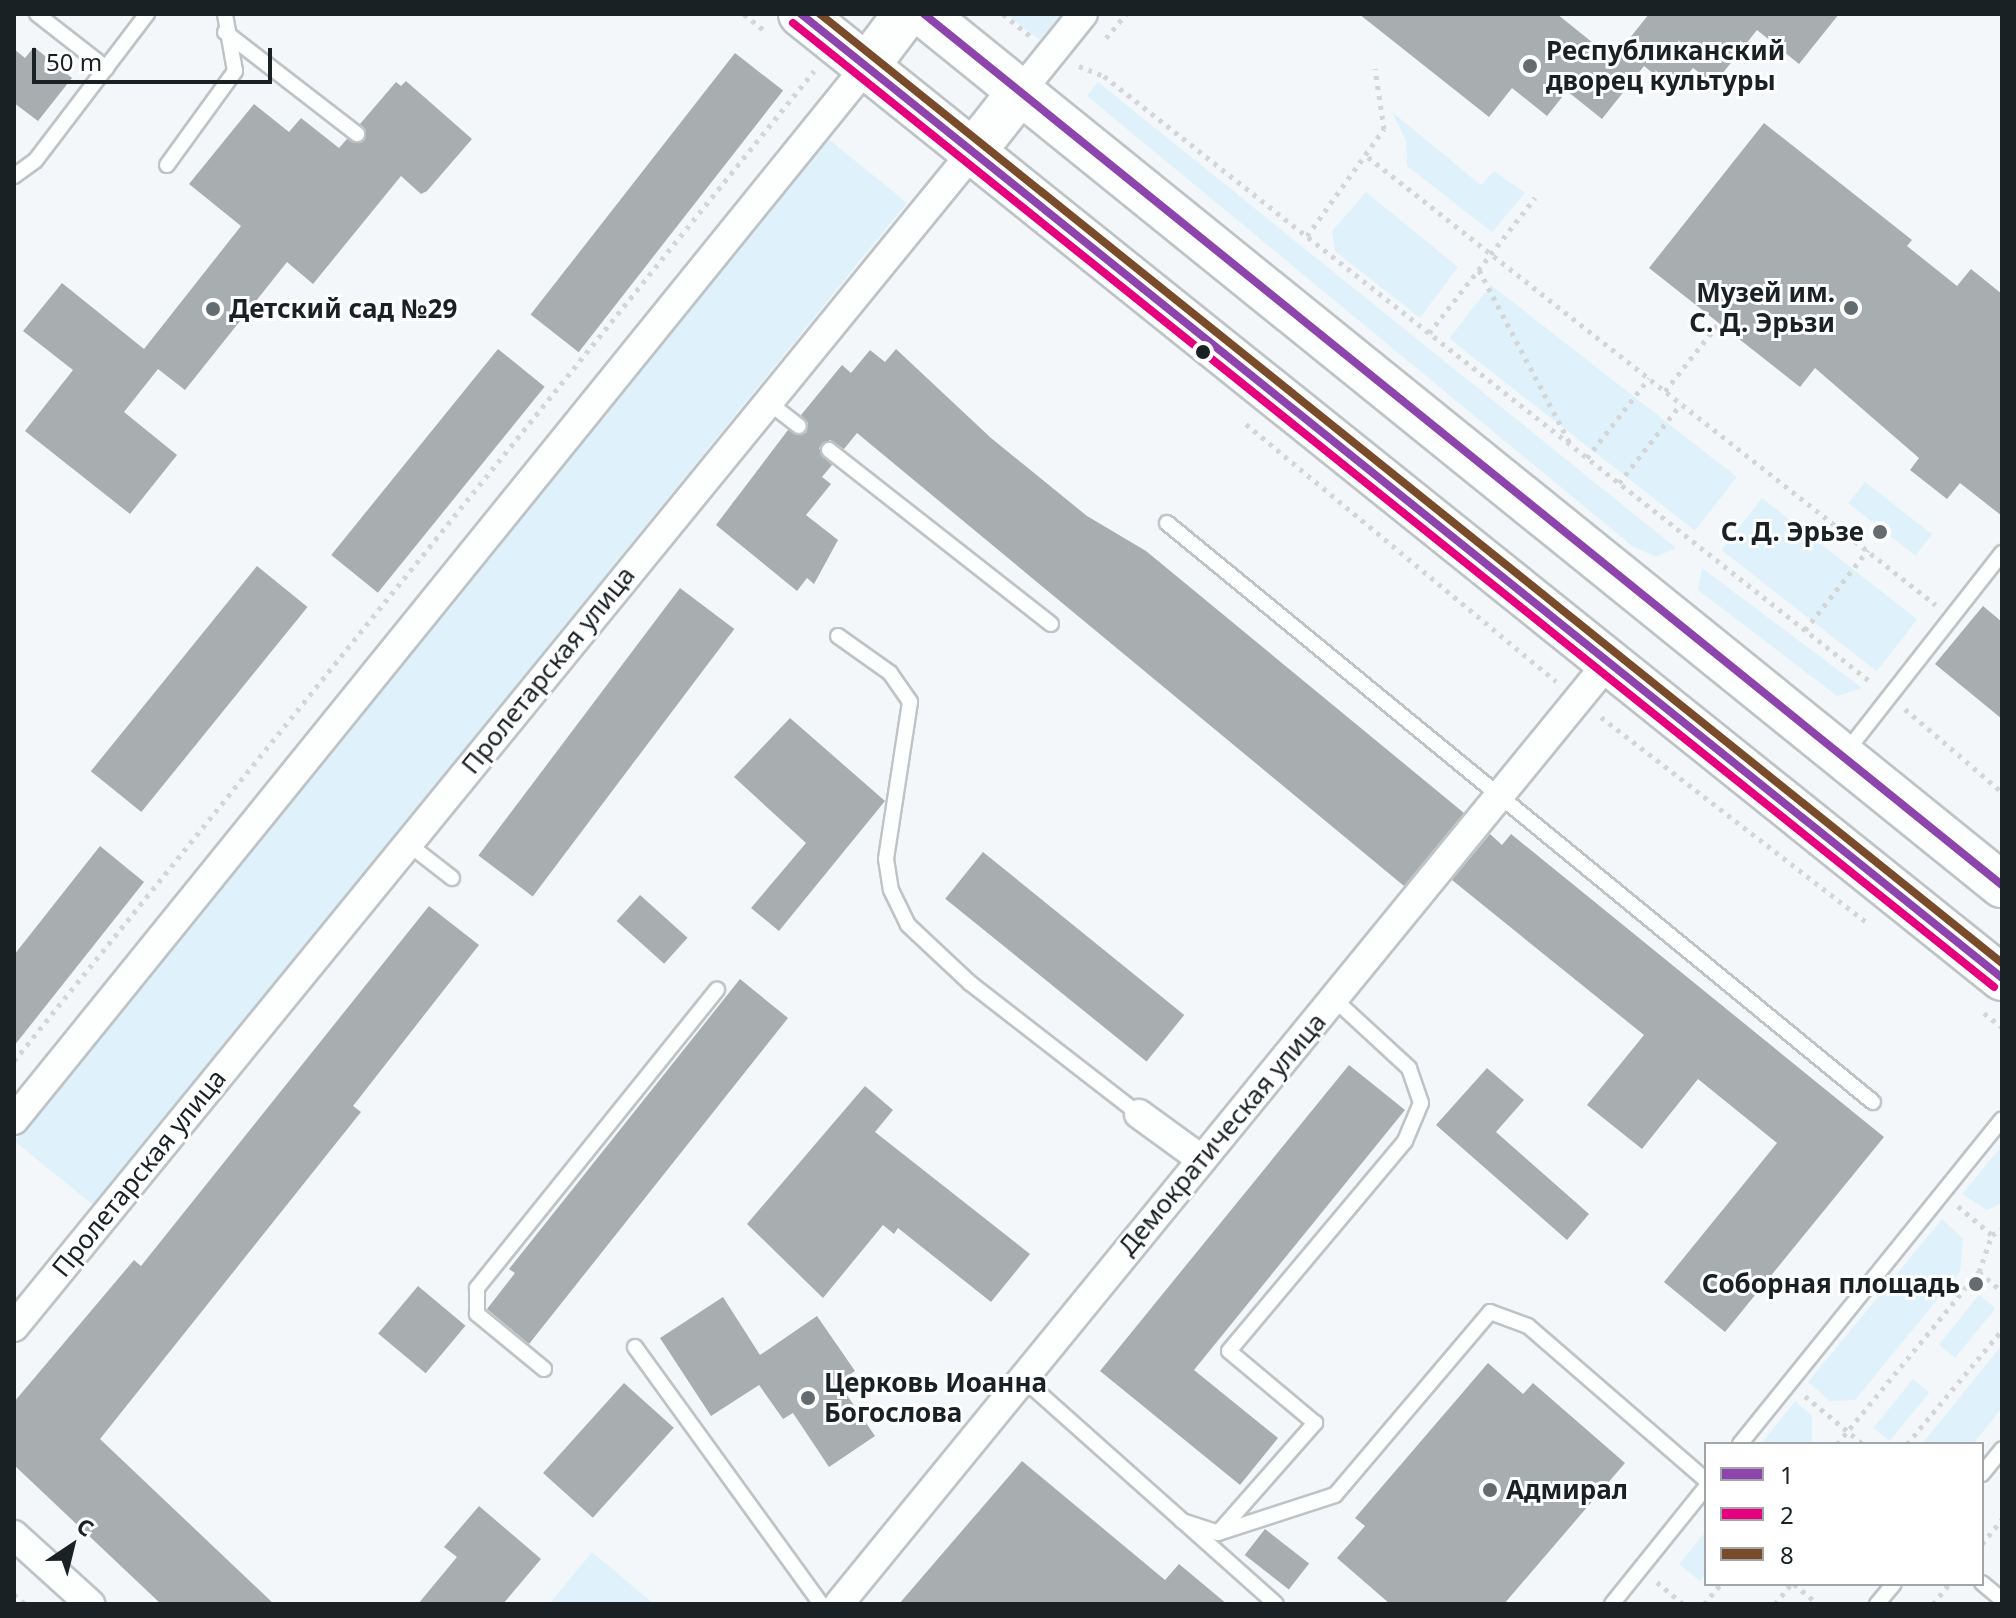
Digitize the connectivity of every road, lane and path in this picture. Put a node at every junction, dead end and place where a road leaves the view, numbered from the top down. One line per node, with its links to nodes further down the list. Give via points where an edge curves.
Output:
1 (37, 14): 11 (lane)
2 (147, 14): 11 (lane)
3 (225, 14): 8 (lane)
4 (801, 14): 9 (main road)
5 (906, 14): 9 (main road)
6 (924, 14): 13 (main road)
7 (1083, 14): 13 (street, Пролетарская улица)
8 (224, 31): 14 (lane); 17 (lane, via 235,71)
9 (866, 67): 15 (main road); 59 (street)
10 (1081, 67): 20 (path, via 1104,76)
11 (106, 68): 18 (lane, via 35,161)
12 (1375, 69): 16 (path, via 1384,129)
13 (1020, 92): 15 (main road, Пролетарская улица); 45 (main road)
14 (357, 134)
15 (972, 153): 27 (street, Пролетарская улица); 42 (main road)
16 (1368, 157): 20 (path); 21 (path)
17 (167, 165)
18 (14, 176)
19 (1535, 198): 21 (path)
20 (1307, 236): 24 (path)
21 (1491, 254): 22 (path); 25 (path)
22 (1479, 270): 24 (path); 31 (path)
23 (1719, 323): 26 (path)
24 (1429, 333): 31 (path)
25 (1649, 378): 26 (path); 33 (path)
26 (1665, 391): 28 (path)
27 (768, 402): 30 (lane); 48 (street, Пролетарская улица)
28 (1681, 404): 34 (path); 36 (path)
29 (1233, 413): 44 (path)
30 (799, 426)
31 (1571, 444): 33 (path)
32 (829, 450): 39 (lane)
33 (1587, 458): 34 (path)
34 (1619, 483): 40 (path)
35 (1167, 523): 47 (lane)
36 (1868, 550): 38 (path); 40 (path)
37 (2002, 553): 38 (lane)
38 (1953, 617): 43 (lane)
39 (1051, 624)
40 (1805, 630): 43 (path)
41 (838, 636): 57 (lane, via 890,673 910,702 886,859 891,890 908,925 970,983)
42 (1607, 664): 44 (street, Демократическая улица); 53 (main road)
43 (1891, 697): 45 (lane); 46 (path)
44 (1579, 699): 47 (street, Демократическая улица); 51 (path)
45 (1844, 756): 50 (main road)
46 (2002, 792)
47 (1502, 796): 54 (street, Демократическая улица); 56 (lane)
48 (407, 843): 49 (lane); 66 (street, Пролетарская улица)
49 (452, 878)
50 (2002, 885)
51 (1878, 930)
52 (717, 990): 69 (lane, via 477,1288 477,1314)
53 (1990, 993): 55 (path)
54 (1334, 999): 60 (street, Демократическая улица); 83 (lane, via 1409,1068 1421,1103 1405,1141 1229,1351 1315,1423)
55 (2002, 1027)
56 (1873, 1102)
57 (1139, 1114): 60 (street)
58 (2002, 1119): 61 (lane)
59 (14, 1120)
60 (1201, 1159): 70 (street, Демократическая улица)
61 (1942, 1193): 63 (path); 71 (lane)
62 (2002, 1229): 63 (path)
63 (1992, 1235): 64 (path)
64 (1979, 1272): 65 (path); 72 (path)
65 (2002, 1291)
66 (14, 1327)
67 (2002, 1330): 76 (path)
68 (635, 1347): 97 (lane)
69 (544, 1369)
70 (1021, 1377): 82 (lane); 98 (street, Демократическая улица)
71 (1789, 1383): 72 (path); 73 (lane)
72 (1847, 1431): 74 (path); 75 (path)
73 (1742, 1442)
74 (1839, 1442)
75 (1861, 1442)
76 (1909, 1442)
77 (2002, 1449): 78 (lane)
78 (1984, 1472)
79 (1704, 1478): 83 (lane, via 1528,1326 1490,1312 1335,1495)
80 (1704, 1489): 100 (lane)
81 (2002, 1519): 85 (path)
82 (1182, 1521): 83 (lane); 99 (lane)
83 (1218, 1533)
84 (14, 1535): 96 (street)
85 (1984, 1542)
86 (1657, 1582): 101 (path)
87 (1984, 1585): 94 (lane)
88 (1719, 1586): 102 (path)
89 (1790, 1586): 103 (path)
90 (1795, 1586): 104 (path)
91 (1892, 1586): 105 (lane)
92 (1947, 1586): 106 (path)
93 (14, 1594): 95 (path)
94 (2002, 1600)
95 (25, 1604)
96 (90, 1604)
97 (821, 1604)
98 (839, 1604)
99 (1276, 1604)
100 (1612, 1604)
101 (1683, 1604)
102 (1704, 1604)
103 (1775, 1604)
104 (1818, 1604)
105 (1877, 1604)
106 (1933, 1604)

